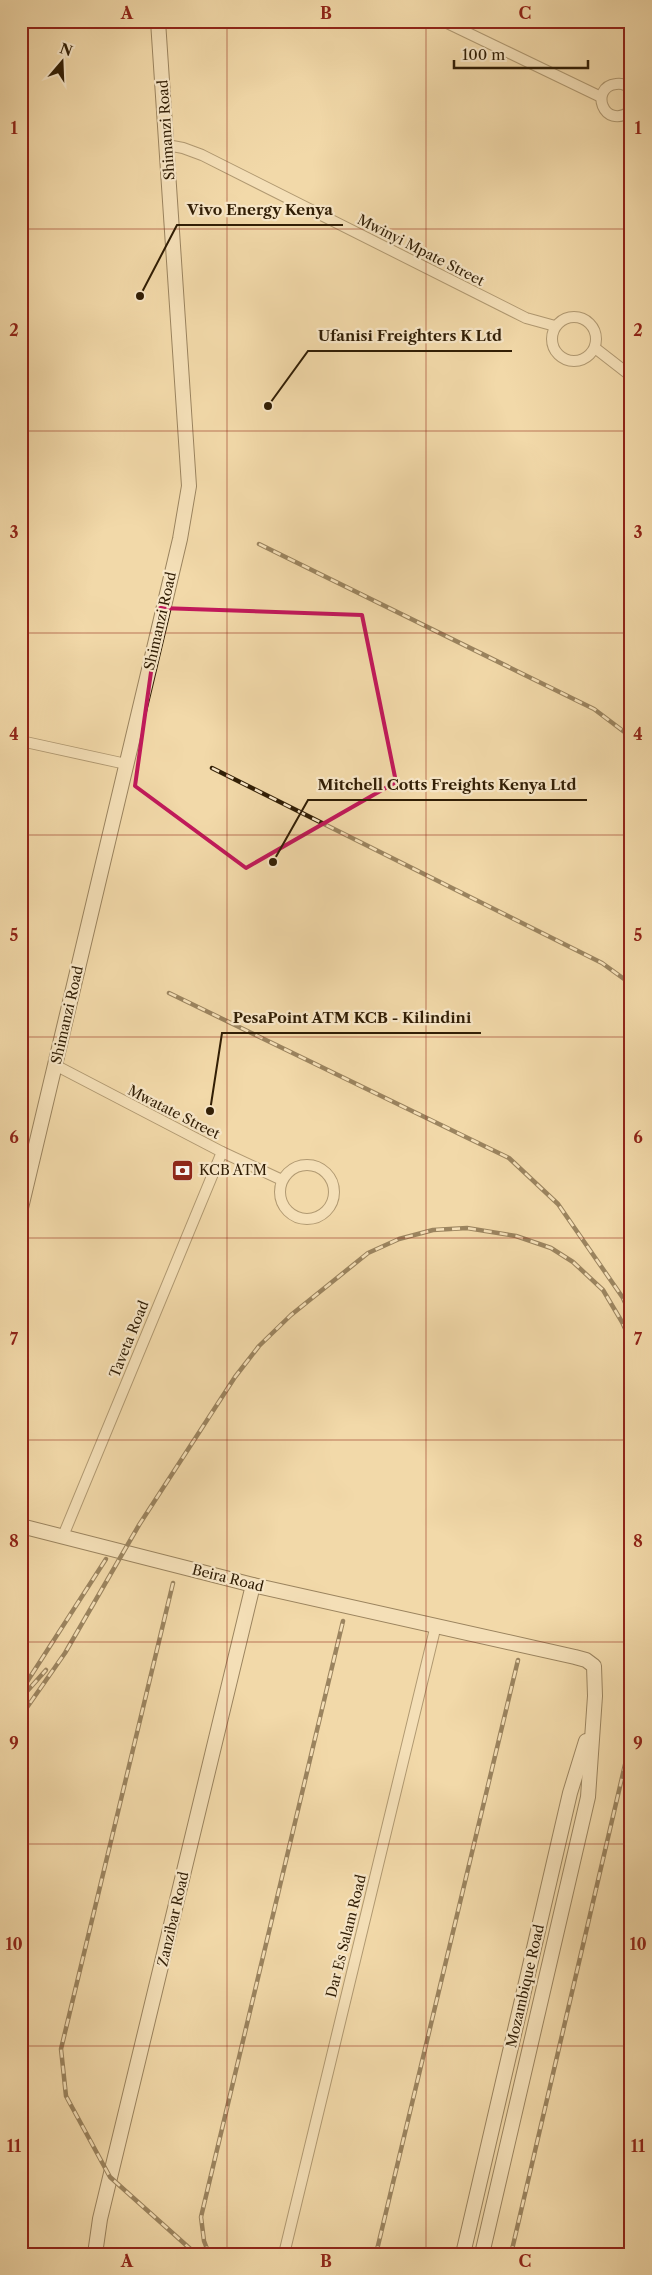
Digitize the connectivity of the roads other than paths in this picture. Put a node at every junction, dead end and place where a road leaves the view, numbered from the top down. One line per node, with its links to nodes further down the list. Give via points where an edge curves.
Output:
1 (158, 21): 6 (main road, Shimanzi Road)
2 (443, 21): 4 (street)
3 (631, 90): 4 (street, via 621,83 612,84)
4 (601, 97): 5 (street, via 602,106 615,117)
5 (631, 111)
6 (167, 145): 7 (street, Mwinyi Mpate Street, via 202,155 526,318); 11 (main road, Shimanzi Road, via 189,486 180,539)
7 (555, 326): 8 (street, via 565,318 577,317 588,322 595,332); 8 (street, via 551,335 552,345 556,354 565,360 584,359)
8 (595, 348): 9 (street)
9 (631, 376)
10 (21, 741): 11 (street)
11 (126, 764): 12 (main road, Shimanzi Road)
12 (55, 1065): 13 (street, Mwatate Street); 15 (main road, Shimanzi Road)
13 (222, 1152): 14 (street, Mwatate Street); 17 (street, Taveta Road)
14 (282, 1180): 14 (street, via 295,1167 321,1168 328,1174 334,1191 329,1208 314,1218 296,1218 283,1206 279,1188)
15 (21, 1208)
16 (21, 1526): 17 (main road, Beira Road)
17 (63, 1536): 18 (main road, Beira Road)
18 (253, 1585): 19 (main road, Beira Road); 21 (main road, Zanzibar Road, via 100,2219)
19 (436, 1625): 20 (main road, Mozambique Road, via 586,1660 595,1671); 22 (street, Dar Es Salam Road)
20 (593, 1719): 23 (main road, Mozambique Road, via 570,1793); 24 (main road, Mozambique Road, via 588,1797)
21 (95, 2254)
22 (284, 2254)
23 (462, 2254)
24 (482, 2254)

